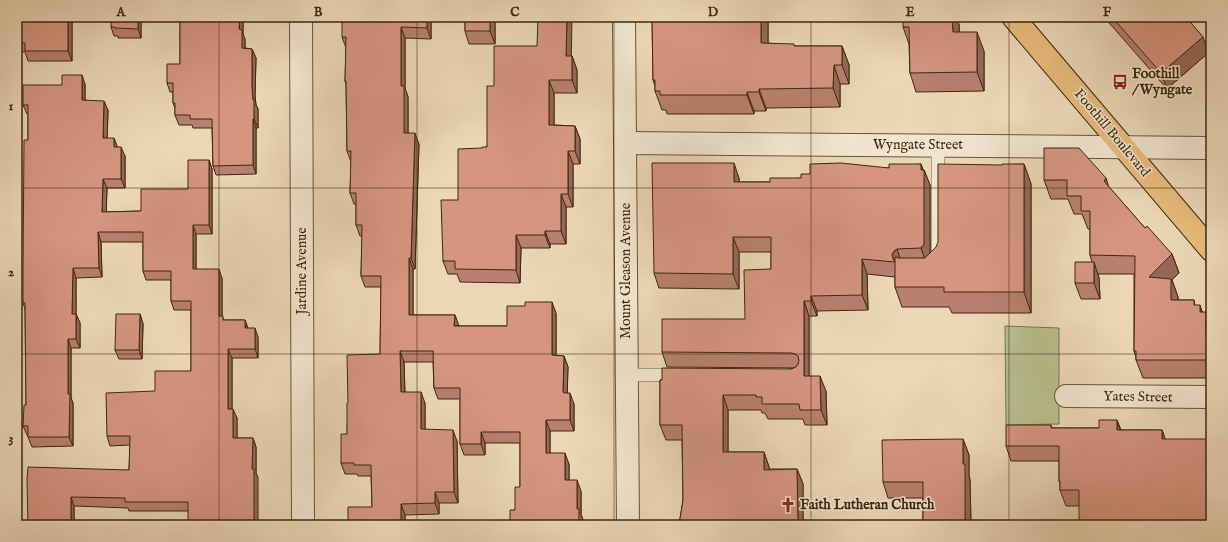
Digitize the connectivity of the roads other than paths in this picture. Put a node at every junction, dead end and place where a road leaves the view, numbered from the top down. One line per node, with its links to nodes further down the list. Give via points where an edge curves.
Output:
1 (301, 17): 14 (street, Jardine Avenue)
2 (624, 17): 4 (street, Mount Gleason Avenue)
3 (1013, 17): 6 (main road, Foothill Boulevard)
4 (625, 143): 5 (street, Wyngate Street); 10 (street, Mount Gleason Avenue)
5 (938, 146): 6 (street, Wyngate Street); 9 (lane, via 938,262)
6 (1124, 147): 7 (street, Wyngate Street); 8 (main road, Foothill Boulevard)
7 (1211, 148)
8 (1211, 250)
9 (934, 266)
10 (627, 375): 11 (lane); 15 (street, Mount Gleason Avenue)
11 (688, 375)
12 (1066, 396): 13 (street, Yates Street)
13 (1211, 397)
14 (303, 525)
15 (628, 525)

